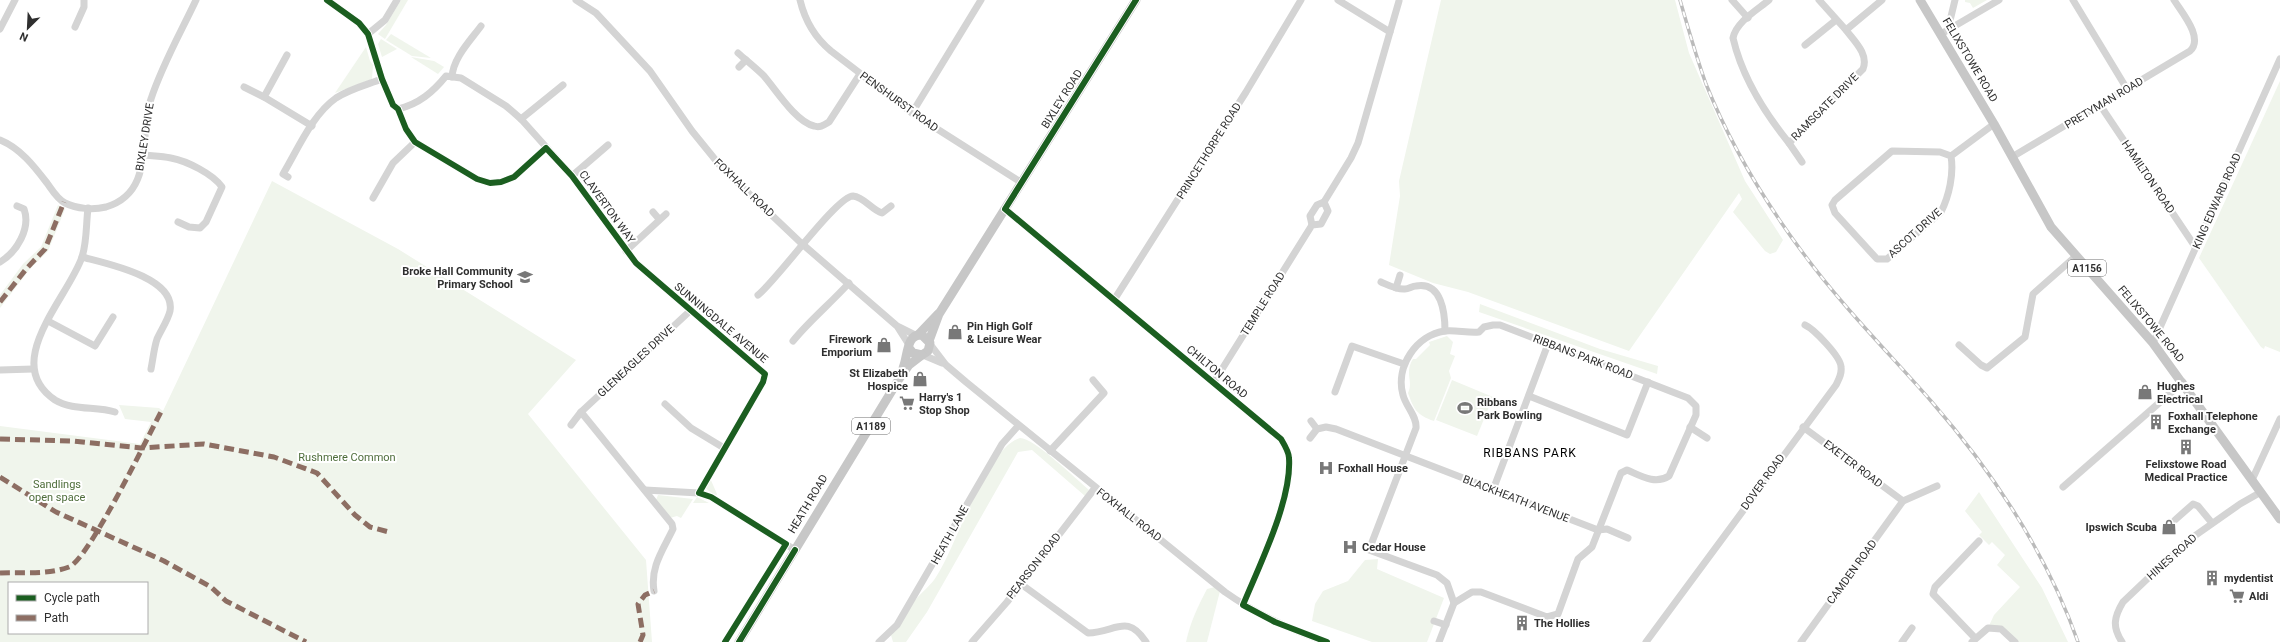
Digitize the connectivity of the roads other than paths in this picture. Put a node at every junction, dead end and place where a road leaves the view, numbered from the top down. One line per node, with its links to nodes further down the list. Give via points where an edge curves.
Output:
1 (15, 0): 26 (street)
2 (84, 0): 25 (street, via 84,7)
3 (196, 0): 55 (street, BIXLEY DRIVE, via 151,99)
4 (327, 0): 30 (street, via 359,23)
5 (397, 0): 30 (street, via 385,20)
6 (576, 0): 73 (street, FOXHALL ROAD, via 596,13 650,70 692,131 722,168)
7 (800, 0): 37 (street, PENSHURST ROAD, via 807,23 820,43)
8 (981, 0): 46 (street)
9 (1136, 0): 61 (main road, BIXLEY ROAD)
10 (1301, 0): 85 (street, PRINCETHORPE ROAD)
11 (1338, 0): 29 (street)
12 (1732, 0): 22 (street)
13 (1769, 0): 22 (street, RAMSGATE DRIVE)
14 (1819, 0): 23 (street, RAMSGATE DRIVE)
15 (1882, 0): 27 (street)
16 (1920, 0): 28 (main road, FELIXSTOWE ROAD / A1156)
17 (1955, 0): 28 (street)
18 (1999, 0): 28 (street)
19 (2073, 0): 42 (street)
20 (2174, 0): 42 (street, PRETYMAN ROAD, via 2193,33 2196,42 2194,48)
21 (1399, 1): 29 (street, TEMPLE ROAD)
22 (1748, 18): 52 (street, RAMSGATE DRIVE, via 1734,32 1735,46 1756,97 1770,120)
23 (1836, 20): 27 (street, RAMSGATE DRIVE); 31 (street)
24 (481, 26): 38 (street, via 459,56 452,70)
25 (75, 27)
26 (0, 29)
27 (1846, 30): 52 (street, RAMSGATE DRIVE, via 1863,53 1863,69)
28 (1944, 31): 48 (main road, FELIXSTOWE ROAD / A1156)
29 (1390, 32): 63 (street, TEMPLE ROAD, via 1358,144)
30 (368, 34): 39 (street)
31 (1805, 45)
32 (738, 53): 35 (street)
33 (287, 55): 43 (street)
34 (2280, 59): 74 (street, KING EDWARD ROAD)
35 (746, 60): 36 (street); 37 (street, via 763,75 789,107 816,127 829,122)
36 (739, 67)
37 (860, 74): 46 (street, PENSHURST ROAD)
38 (452, 77): 45 (street, via 446,76 428,96 410,106); 47 (street, CLAVERTON WAY, via 461,78 506,106)
39 (382, 79): 45 (street, via 393,104); 49 (street, via 351,90 336,99 323,110)
40 (563, 85): 47 (street)
41 (244, 87): 43 (street)
42 (2126, 89): 44 (street, PRETYMAN ROAD)
43 (264, 97): 49 (street)
44 (2100, 105): 57 (street, PRETYMAN ROAD); 74 (street, HAMILTON ROAD)
45 (398, 109): 51 (street, via 406,129)
46 (912, 113): 61 (street, PENSHURST ROAD)
47 (521, 119): 54 (street, CLAVERTON WAY)
48 (1994, 124): 56 (street); 57 (main road, FELIXSTOWE ROAD / A1156)
49 (312, 126): 60 (street, via 283,174)
50 (0, 140): 66 (street, BIXLEY DRIVE, via 33,164 57,197 64,202)
51 (415, 142): 54 (street, via 477,179 490,183 514,177); 62 (street, via 393,163)
52 (1789, 142): 58 (street, RAMSGATE DRIVE)
53 (608, 145): 59 (street, CLAVERTON WAY)
54 (546, 148): 59 (street, CLAVERTON WAY)
55 (143, 155): 66 (street, BIXLEY DRIVE, via 141,172 130,193 111,205 99,209); 71 (street, via 177,159 218,181 222,187 206,222 200,228 189,228)
56 (1950, 156): 56 (street, ASCOT DRIVE, via 1953,168 1941,212 1887,259 1877,259 1835,213 1832,205 1836,200 1892,151 1940,152)
57 (2012, 157): 76 (main road, FELIXSTOWE ROAD / A1156, via 2051,227)
58 (1802, 162)
59 (572, 176): 75 (street, CLAVERTON WAY)
60 (288, 177)
61 (1022, 183): 67 (main road, BIXLEY ROAD)
62 (373, 198)
63 (1324, 202): 72 (street, TEMPLE ROAD, via 1317,205 1310,216); 72 (street, TEMPLE ROAD, via 1327,215 1321,224)
64 (16, 206): 78 (street, via 24,209 27,219 26,230 7,258)
65 (891, 206): 73 (street, via 882,213 877,212 857,197 849,197 828,215)
66 (88, 208): 77 (street)
67 (1005, 210): 85 (street, CHILTON ROAD); 87 (main road, BIXLEY ROAD)
68 (653, 212): 70 (street)
69 (666, 214): 70 (street, CLAVERTON WAY)
70 (659, 219): 75 (street, CLAVERTON WAY)
71 (178, 222)
72 (1312, 225): 108 (street, TEMPLE ROAD)
73 (804, 244): 82 (street, FOXHALL ROAD); 84 (street)
74 (2196, 248): 96 (street, KING EDWARD ROAD)
75 (626, 251): 80 (street, CLAVERTON WAY)
76 (2076, 256): 96 (main road, FELIXSTOWE ROAD / A1156); 98 (street, via 2033,294 2025,337 1987,368)
77 (82, 257): 89 (street); 104 (street, via 145,277 167,294 170,310 156,340)
78 (0, 262)
79 (1400, 275): 83 (street)
80 (651, 277): 86 (street, SUNNINGDALE AVENUE)
81 (1381, 282): 83 (street)
82 (849, 284): 91 (street, FOXHALL ROAD); 94 (street, via 819,316 811,319)
83 (1396, 288): 92 (street, via 1406,290 1426,286 1437,294 1442,301)
84 (758, 295)
85 (1114, 300): 108 (street, CHILTON ROAD)
86 (691, 310): 115 (street, GLENEAGLES DRIVE); 125 (street, SUNNINGDALE AVENUE, via 765,374 763,382)
87 (939, 314): 93 (main road, BIXLEY ROAD); 95 (main road, BIXLEY ROAD)
88 (113, 317): 89 (street, via 95,346)
89 (48, 321): 103 (street, via 35,348)
90 (1806, 325): 121 (street, DOVER ROAD, via 1820,336 1841,365 1841,375)
91 (897, 326): 93 (street, FOXHALL ROAD); 99 (street, FOXHALL ROAD)
92 (1445, 331): 97 (street, RIBBANS PARK ROAD, via 1479,332 1484,327 1500,325); 101 (street, RIBBANS PARK ROAD, via 1416,346)
93 (916, 335): 95 (main road, via 925,337); 99 (main road, via 911,339)
94 (793, 341)
95 (929, 343): 100 (main road, via 928,351); 102 (street, FOXHALL ROAD)
96 (2153, 343): 110 (main road, FELIXSTOWE ROAD / A1156)
97 (1548, 344): 109 (street, RIBBANS PARK ROAD); 112 (street)
98 (1959, 345)
99 (909, 347): 100 (main road, via 916,355); 106 (main road, HEATH ROAD / A1189)
100 (922, 355): 102 (street, FOXHALL ROAD); 106 (main road, HEATH ROAD, via 909,365)
101 (1404, 364): 111 (street, via 1352,346); 127 (street, RIBBANS PARK ROAD, via 1402,392 1405,403 1417,421)
102 (946, 365): 119 (street, FOXHALL ROAD)
103 (33, 369): 105 (street); 114 (street, via 40,386 56,400 75,407)
104 (151, 369)
105 (0, 370)
106 (899, 380): 143 (main road, HEATH ROAD / A1189)
107 (1093, 380): 126 (street, via 1104,393)
108 (1214, 382): 147 (street, CHILTON ROAD, via 1276,434 1284,444 1289,457 1287,481 1280,508)
109 (1648, 382): 112 (street, via 1627,435); 120 (street, RIBBANS PARK ROAD, via 1693,402 1697,410)
110 (2183, 382): 128 (main road, FELIXSTOWE ROAD / A1156); 130 (street)
111 (1335, 392)
112 (1529, 396): 133 (street)
113 (665, 404): 125 (street, via 691,428)
114 (115, 412)
115 (581, 412): 118 (street, GLENEAGLES DRIVE); 132 (street)
116 (2280, 419): 128 (street)
117 (1311, 421): 122 (street)
118 (571, 425)
119 (1018, 426): 126 (street, FOXHALL ROAD); 153 (street, HEATH LANE, via 1002,444 897,625)
120 (1690, 427): 124 (street); 140 (street, RIBBANS PARK ROAD, via 1670,476 1662,481 1653,481 1627,470 1621,473)
121 (1803, 427): 136 (street, EXETER ROAD); 158 (street, DOVER ROAD)
122 (1317, 429): 123 (street); 127 (street, BLACKHEATH AVENUE, via 1336,429)
123 (1310, 438)
124 (1707, 438)
125 (724, 448): 135 (street, SUNNINGDALE AVENUE)
126 (1050, 451): 131 (street, FOXHALL ROAD)
127 (1404, 457): 133 (street, BLACKHEATH AVENUE); 146 (street, RIBBANS PARK ROAD, via 1369,550 1438,575 1447,583)
128 (2252, 480): 134 (main road, FELIXSTOWE ROAD / A1156)
129 (1937, 486): 136 (street)
130 (2064, 487)
131 (1095, 488): 144 (street, PEARSON ROAD); 147 (street, FOXHALL ROAD)
132 (645, 490): 135 (street); 145 (street, via 672,524 673,529 654,567)
133 (1493, 490): 140 (street, BLACKHEATH AVENUE)
134 (2261, 492): 137 (main road, FELIXSTOWE ROAD / A1156); 139 (street, HINES ROAD)
135 (698, 493): 143 (street, via 711,498)
136 (1903, 501): 159 (street, CAMDEN ROAD)
137 (2280, 519)
138 (2175, 520): 139 (street, via 2193,504 2198,506)
139 (2212, 523): 162 (street, HINES ROAD, via 2186,542 2123,602 2114,621)
140 (1598, 530): 141 (street, BLACKHEATH AVENUE, via 1607,529); 146 (street, RIBBANS PARK ROAD, via 1592,547 1578,559 1558,614 1554,617 1547,617 1481,592 1472,592)
141 (1628, 538)
142 (1979, 541): 151 (street, via 1935,587 1933,594)
143 (795, 550): 152 (main road, HEATH ROAD / A1189)
144 (1021, 584): 154 (street, PEARSON ROAD); 155 (street, via 1088,633 1128,625 1138,630)
145 (654, 591)
146 (1454, 603): 149 (street)
147 (1243, 605): 156 (street, FOXHALL ROAD, via 1275,622)
148 (1434, 621): 149 (street)
149 (1446, 625): 157 (street)
150 (1912, 628): 160 (street)
151 (1974, 640): 161 (street, via 1988,628 2001,629)
152 (739, 642)
153 (879, 642)
154 (972, 642)
155 (1146, 642)
156 (1327, 642)
157 (1439, 642)
158 (1646, 642)
159 (1801, 642)
160 (1902, 642)
161 (2015, 642)
162 (2122, 642)

